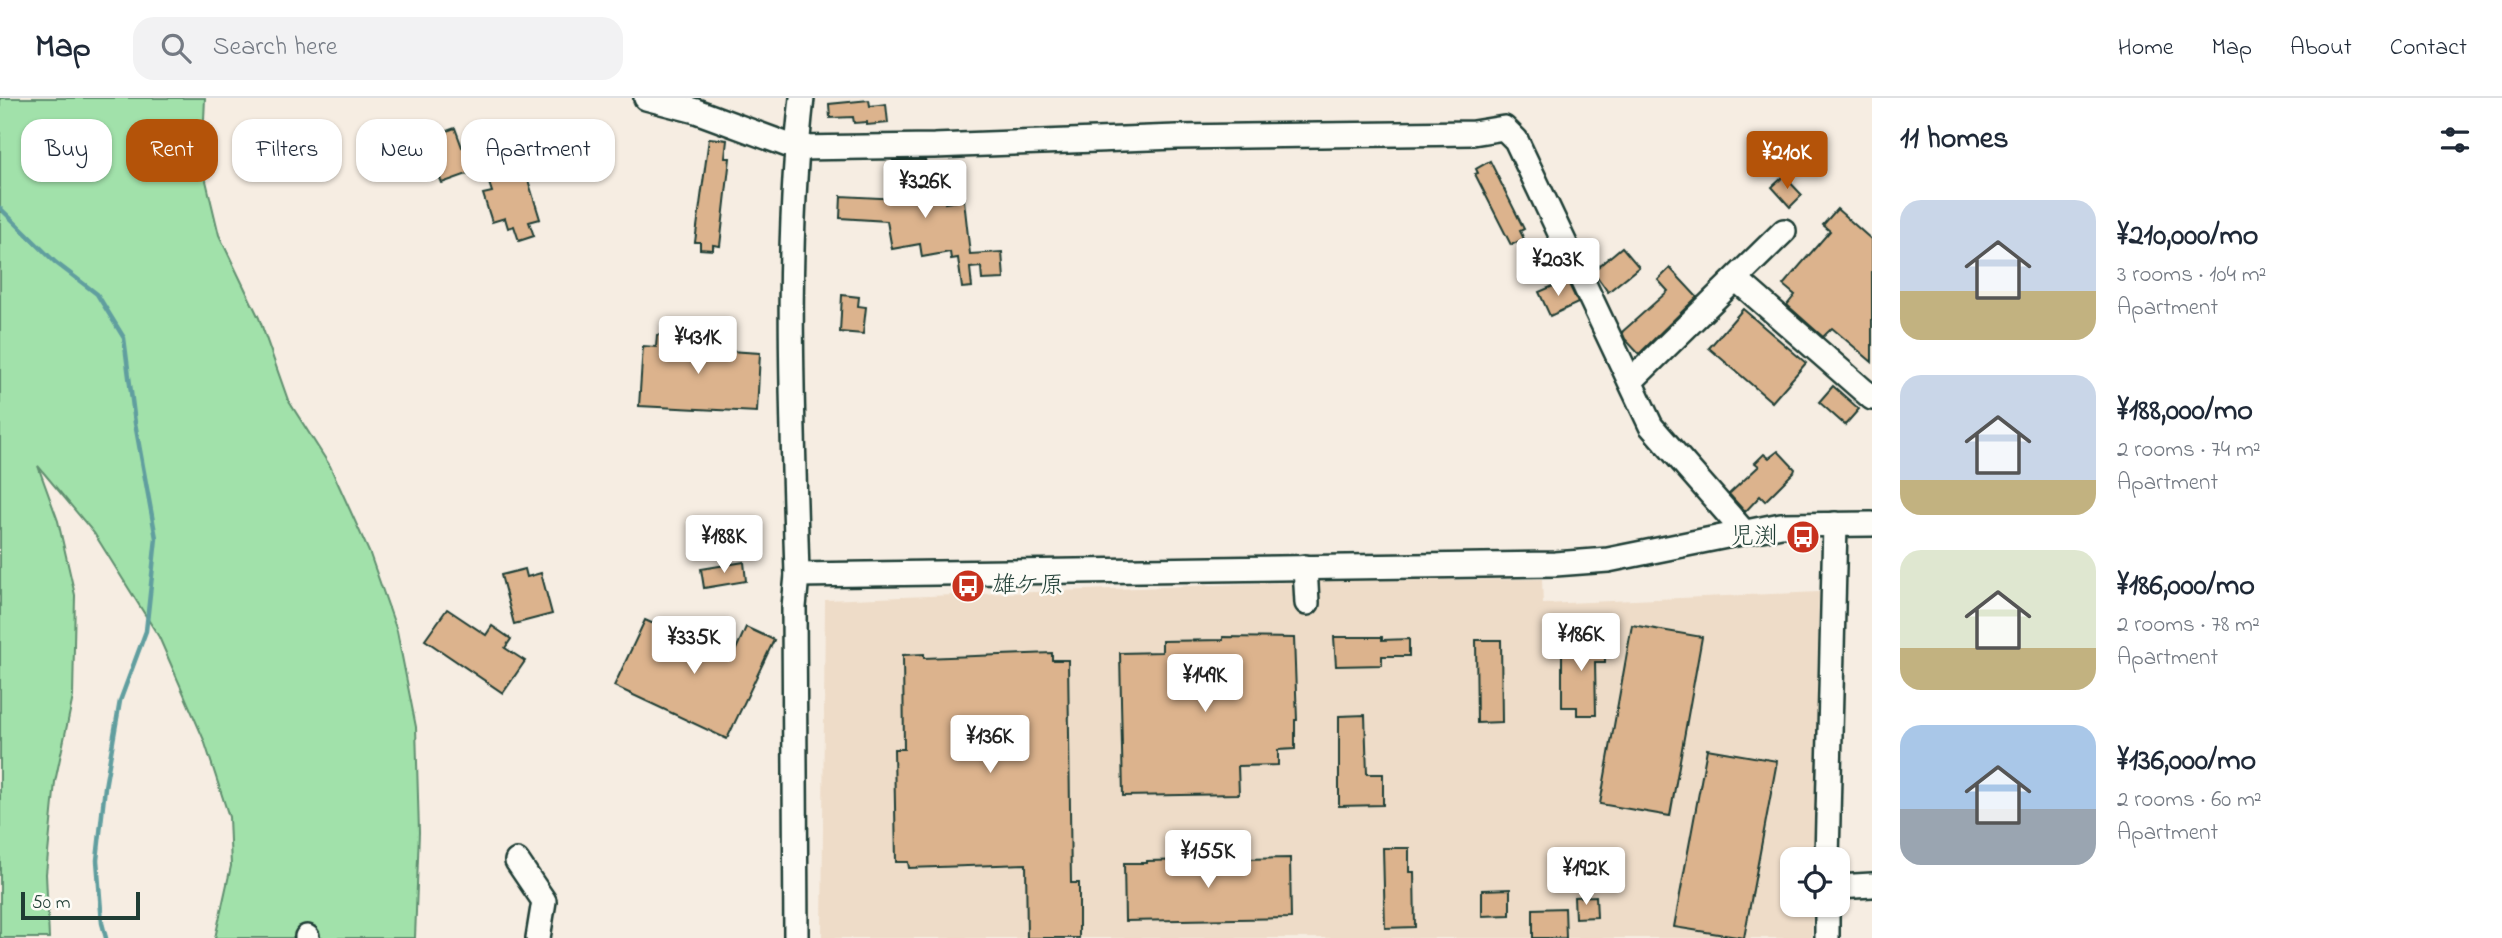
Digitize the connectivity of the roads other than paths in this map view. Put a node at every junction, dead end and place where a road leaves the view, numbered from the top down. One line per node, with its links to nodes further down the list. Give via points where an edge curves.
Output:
1 (646, 98): 3 (street)
2 (802, 98): 3 (street)
3 (796, 148): 6 (street, via 1473,133 1504,128 1516,141); 12 (street, via 793,396)
4 (1784, 231): 5 (street)
5 (1735, 279): 6 (street); 7 (street)
6 (1631, 381): 10 (street, via 1651,426)
7 (1872, 398)
8 (1835, 524): 9 (street); 10 (street, via 1781,525); 14 (street)
9 (1872, 524)
10 (1744, 532): 11 (street, via 1601,560 1555,564)
11 (1305, 567): 12 (street); 13 (street)
12 (797, 575): 20 (street)
13 (1307, 603)
14 (1827, 847)
15 (517, 861): 19 (street, via 544,901)
16 (1872, 885): 17 (street)
17 (1850, 886)
18 (1827, 917): 21 (street)
19 (537, 938)
20 (796, 938)
21 (1827, 938)

